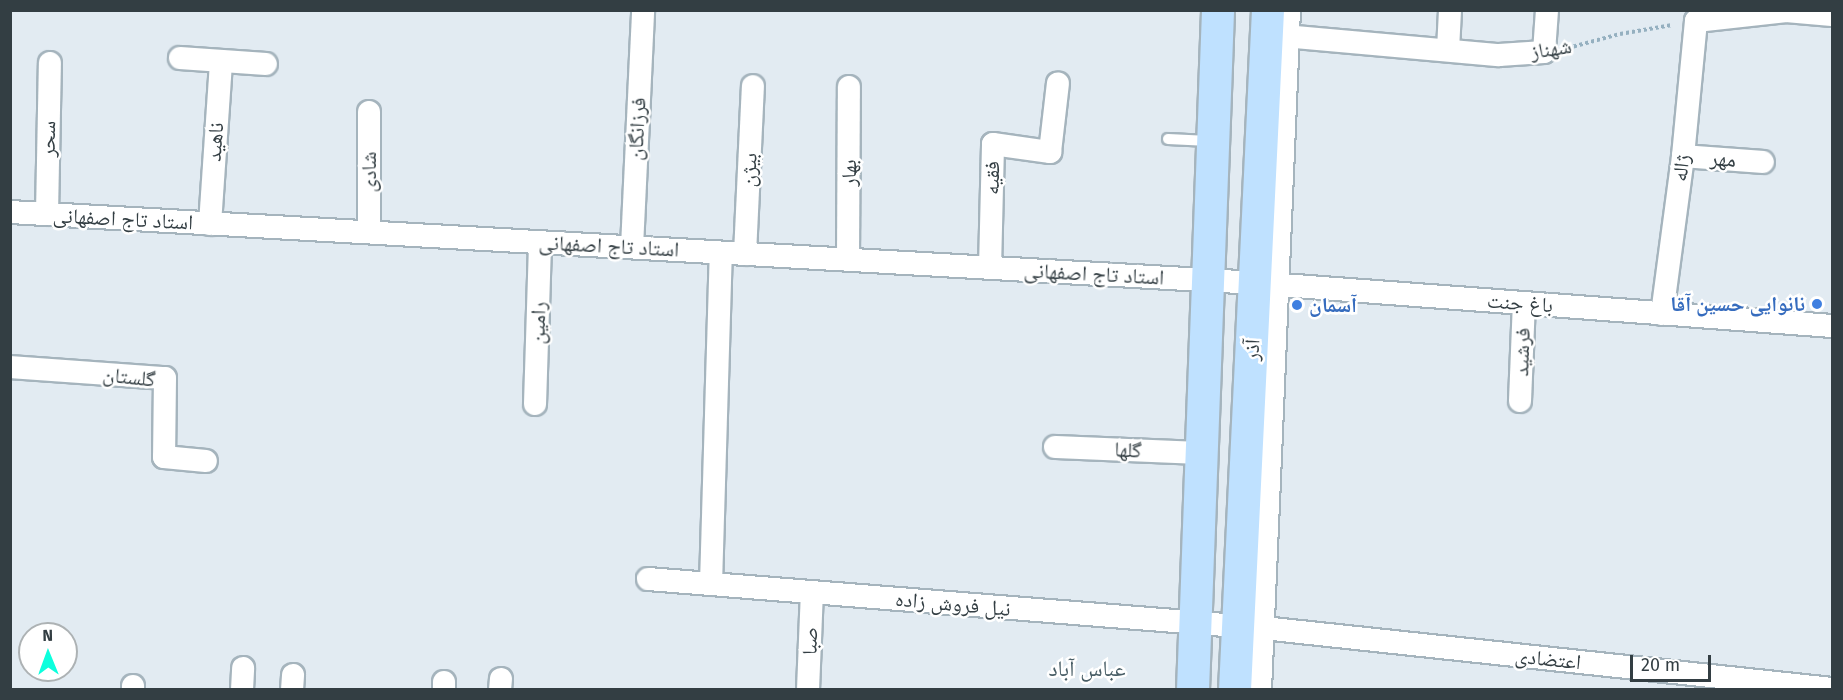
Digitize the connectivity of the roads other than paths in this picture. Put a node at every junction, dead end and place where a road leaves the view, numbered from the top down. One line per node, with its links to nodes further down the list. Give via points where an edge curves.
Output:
1 (643, 10): 27 (street, فرزانگان)
2 (1218, 10): 19 (main road)
3 (1288, 10): 8 (street, آذر)
4 (1450, 10): 9 (street)
5 (1547, 10): 9 (street, شهناز, via 1544,52 1499,55)
6 (1786, 11): 7 (street); 20 (street, ژاله, via 1696,21)
7 (1833, 15)
8 (1274, 27): 9 (street, شهناز); 33 (main road, آذر)
9 (1448, 50)
10 (180, 58): 11 (street)
11 (220, 60): 13 (street); 24 (street, ناهید)
12 (50, 63): 23 (street, سحر)
13 (266, 64)
14 (1058, 83): 31 (street, فقیه, via 1050,152 993,144)
15 (753, 86): 29 (street, بیژن)
16 (849, 87): 30 (street, بهار)
17 (369, 112): 25 (street, شادی)
18 (1168, 140): 19 (lane)
19 (1213, 141): 32 (main road)
20 (1683, 156): 21 (street, مهر); 35 (street, ژاله)
21 (1763, 162)
22 (10, 212): 23 (street, استاد تاج اصفهانی)
23 (46, 214): 24 (street, استاد تاج اصفهانی)
24 (210, 224): 25 (street, استاد تاج اصفهانی)
25 (369, 232): 26 (street, استاد تاج اصفهانی)
26 (540, 242): 27 (street, استاد تاج اصفهانی); 39 (street, رامین)
27 (632, 248): 28 (street, استاد تاج اصفهانی)
28 (722, 253): 29 (street, استاد تاج اصفهانی); 44 (street)
29 (745, 254): 30 (street, استاد تاج اصفهانی)
30 (849, 260): 31 (street, استاد تاج اصفهانی)
31 (990, 268): 32 (street, استاد تاج اصفهانی)
32 (1207, 281): 33 (street, باغ جنت); 41 (main road)
33 (1266, 283): 34 (street, باغ جنت); 47 (main road, آذر)
34 (1524, 303): 35 (street, باغ جنت); 38 (street, فرشید)
35 (1662, 314): 36 (street, باغ جنت)
36 (1833, 326)
37 (10, 367): 42 (street, گلستان, via 165,378 164,457)
38 (1520, 401)
39 (535, 404)
40 (1055, 447): 41 (street, گلها)
41 (1201, 453): 46 (main road)
42 (206, 461)
43 (648, 579): 44 (street, نیل فروش زاده)
44 (711, 584): 45 (street, نیل فروش زاده)
45 (812, 592): 46 (street, نیل فروش زاده); 49 (street, صبا)
46 (1196, 624): 47 (street, نیل فروش زاده); 50 (main road)
47 (1251, 628): 48 (street, اعتضادی); 51 (main road, آذر); 52 (street, آذر)
48 (1833, 689)
49 (808, 690)
50 (1193, 690)
51 (1235, 690)
52 (1260, 690)

